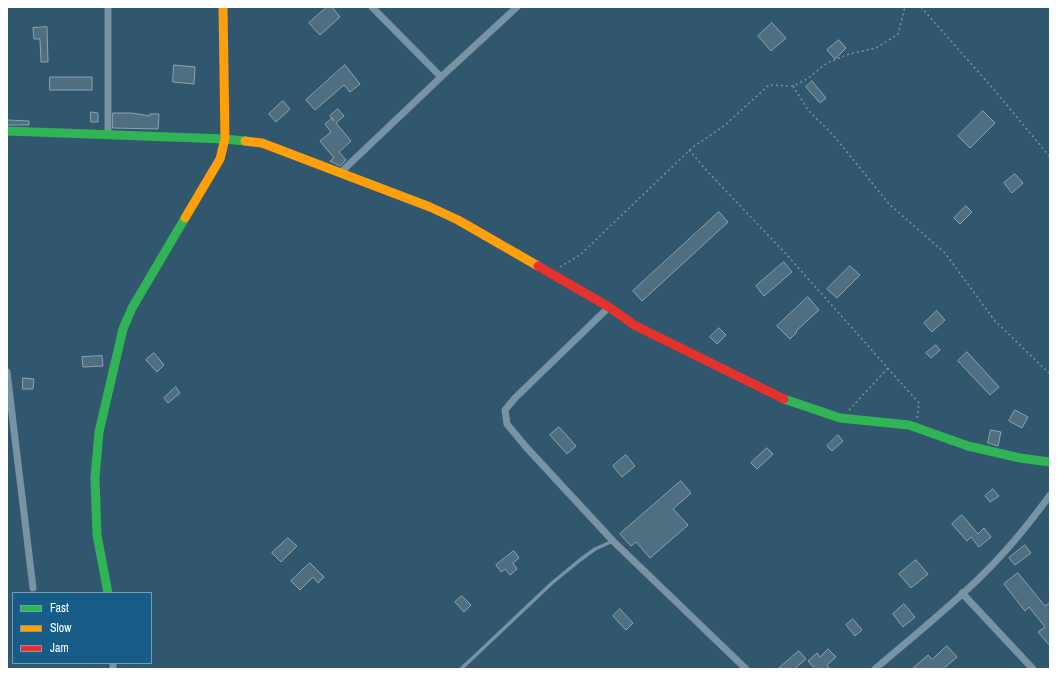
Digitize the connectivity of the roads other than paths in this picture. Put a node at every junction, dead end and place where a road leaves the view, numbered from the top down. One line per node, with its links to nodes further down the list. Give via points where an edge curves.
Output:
1 (108, 7): 7 (street)
2 (223, 7): 8 (street)
3 (372, 7): 5 (street)
4 (517, 7): 5 (street)
5 (441, 77): 9 (street)
6 (7, 130): 7 (street)
7 (108, 134): 8 (street)
8 (225, 139): 9 (street, via 262,143); 16 (street, via 220,159 132,308 123,329 99,432 95,478 97,535)
9 (340, 173): 10 (street, via 458,220)
10 (609, 307): 12 (street, via 634,325 784,398 840,418 909,425 968,446); 14 (street, via 505,410 507,424 511,430)
11 (7, 372): 15 (street)
12 (1050, 462)
13 (1050, 495): 17 (street, via 1003,553)
14 (613, 541): 19 (lane, via 595,549 552,583); 20 (street)
15 (33, 588)
16 (108, 592)
17 (962, 593): 18 (street); 21 (street)
18 (881, 667)
19 (462, 669)
20 (746, 669)
21 (1033, 669)

